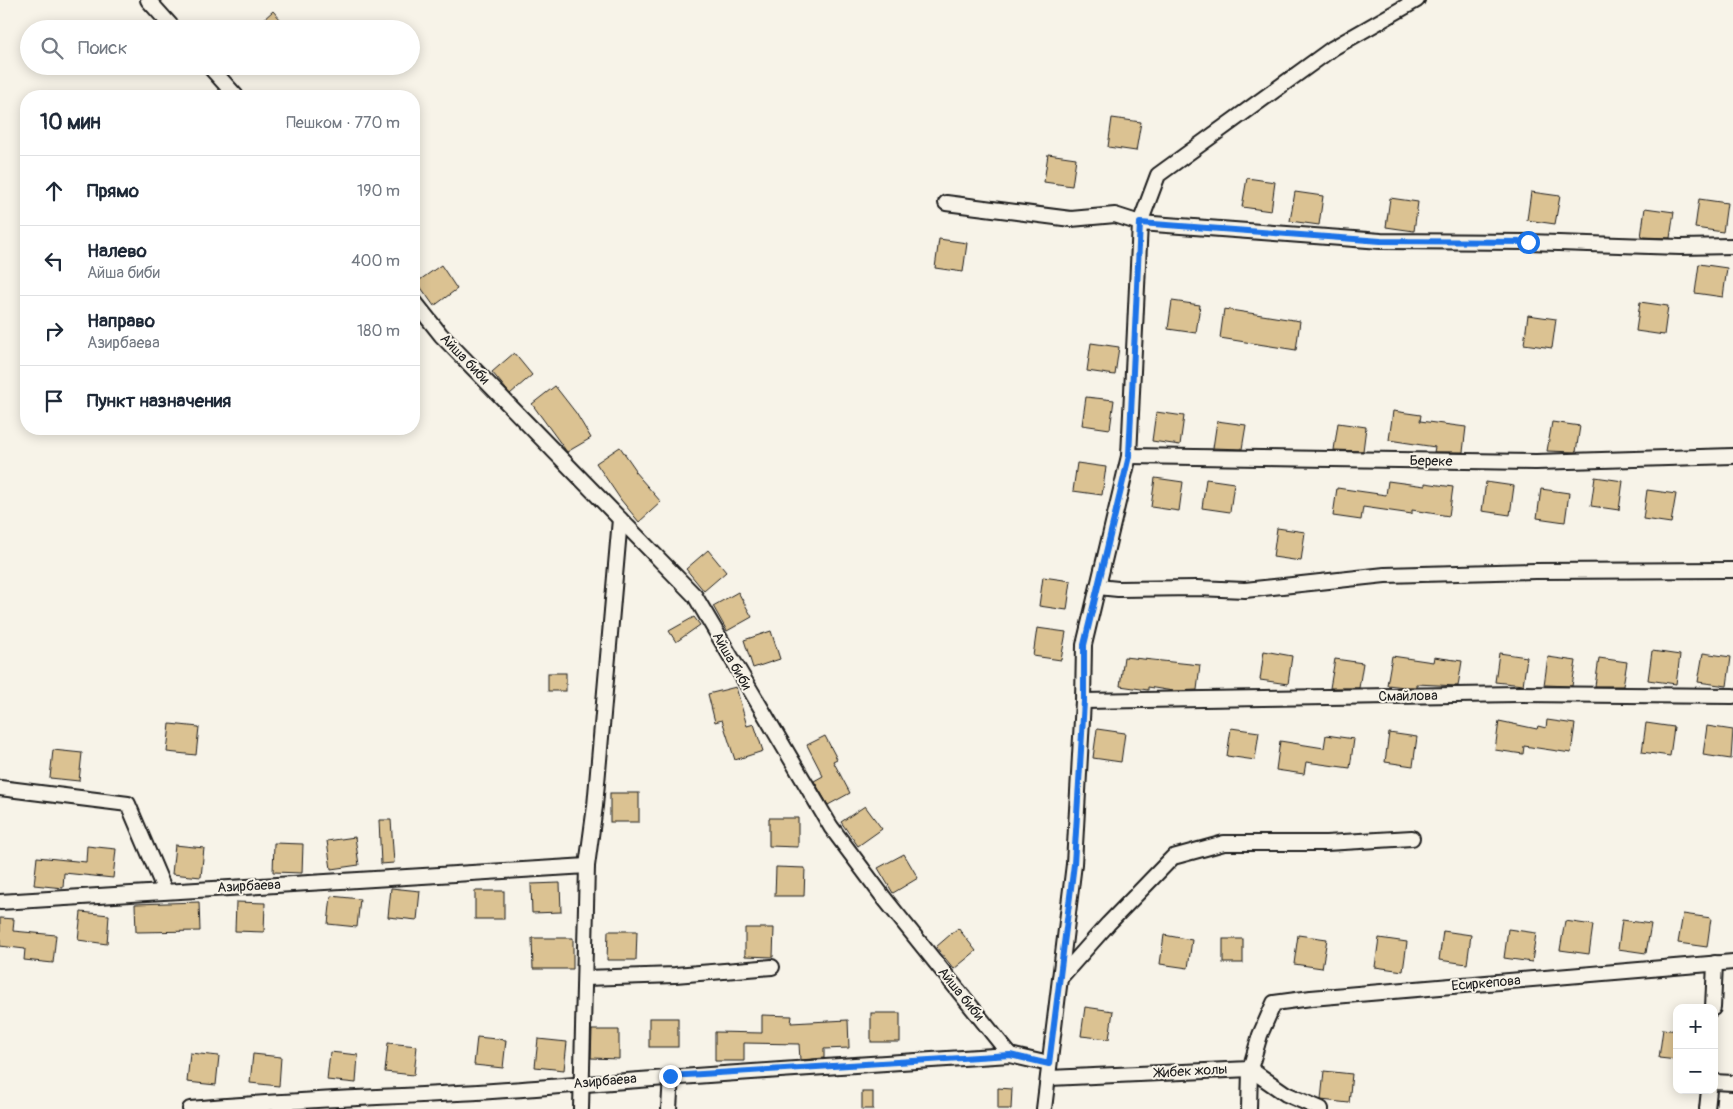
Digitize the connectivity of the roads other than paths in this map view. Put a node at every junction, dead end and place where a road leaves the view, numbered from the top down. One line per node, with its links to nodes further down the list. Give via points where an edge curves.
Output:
1 (148, 0): 3 (street)
2 (1417, 0): 7 (street, via 1333,48 1158,175)
3 (166, 20)
4 (217, 75): 5 (street)
5 (231, 90)
6 (946, 203): 7 (street, via 1071,218 1115,216)
7 (1140, 223): 8 (street, via 1381,241); 10 (street)
8 (1733, 246)
9 (420, 308): 12 (street, Айша биби, via 441,335)
10 (1129, 456): 11 (street, Береке, via 1536,462); 14 (street)
11 (1733, 456)
12 (620, 519): 19 (street); 28 (street, Айша биби, via 695,596 831,827)
13 (1733, 570): 14 (street, via 1393,574 1245,590 1118,590)
14 (1098, 587): 16 (street, via 1084,645)
15 (1733, 696): 16 (street, Смайлова, via 1519,694)
16 (1084, 701): 26 (street, via 1074,864)
17 (0, 788): 20 (street, via 128,804)
18 (1412, 838): 26 (street, via 1326,843 1224,843 1173,858)
19 (588, 866): 20 (street, Азирбаева); 25 (street)
20 (165, 891): 21 (street, Азирбаева)
21 (0, 902)
22 (1733, 962): 23 (street, Есиркепова)
23 (1715, 963): 27 (street); 29 (street, Есиркепова, via 1311,998 1274,1004)
24 (772, 967): 25 (street)
25 (585, 978): 33 (street)
26 (1060, 978): 30 (street)
27 (1713, 1004)
28 (1010, 1055): 30 (street, Азирбаева); 31 (street, Азирбаева)
29 (1250, 1068): 30 (street, Жибек жолы); 40 (street); 41 (street, via 1286,1094)
30 (1049, 1071): 39 (street)
31 (670, 1076): 33 (street, Азирбаева); 38 (street)
32 (1718, 1082): 34 (street)
33 (582, 1083): 36 (street, Азирбаева); 37 (street)
34 (1733, 1083)
35 (1709, 1094): 42 (street)
36 (190, 1109)
37 (581, 1109)
38 (669, 1109)
39 (1044, 1109)
40 (1249, 1109)
41 (1321, 1109)
42 (1707, 1109)

